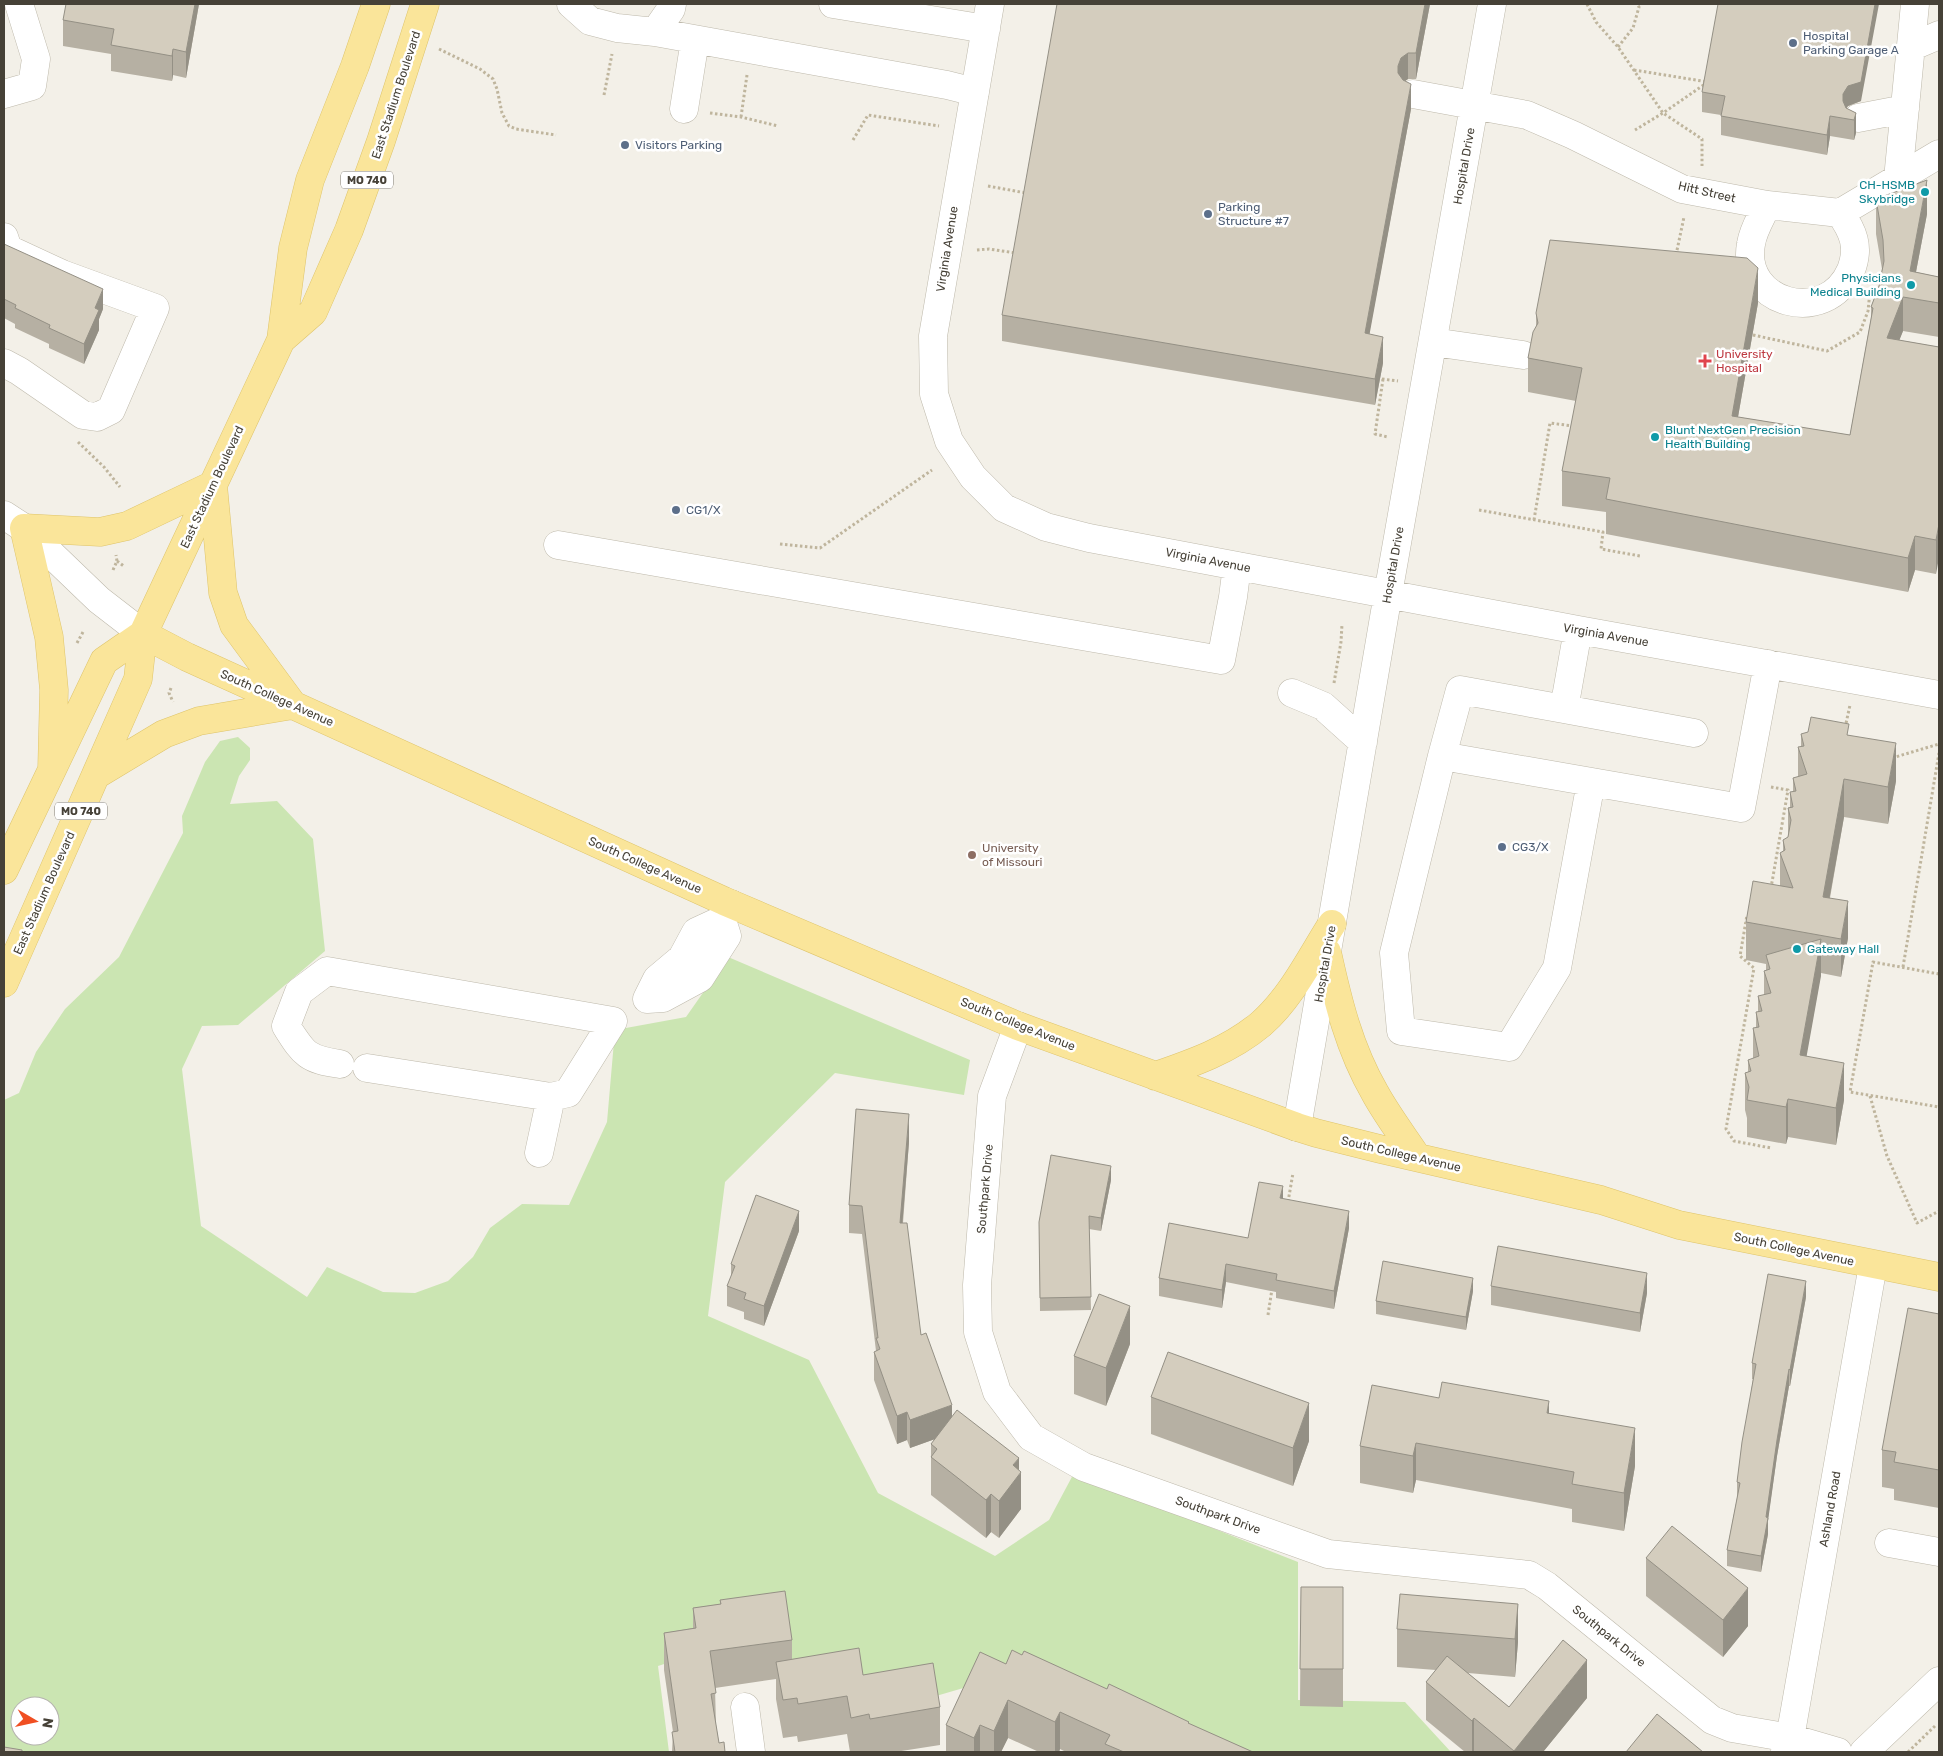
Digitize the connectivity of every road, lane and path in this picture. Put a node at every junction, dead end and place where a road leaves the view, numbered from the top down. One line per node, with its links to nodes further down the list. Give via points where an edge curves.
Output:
1 (19, 4): 22 (street, via 36,59 32,86)
2 (376, 4): 50 (main road, East Stadium Boulevard / MO 740, via 310,180 292,248)
3 (425, 4): 50 (main road, East Stadium Boulevard / MO 740, via 381,142 345,239 313,312)
4 (571, 4): 12 (street, via 590,21)
5 (672, 4): 12 (street)
6 (841, 4): 11 (street)
7 (1492, 4): 25 (street, Hospital Drive)
8 (1588, 4): 16 (path, via 1596,22)
9 (1637, 4): 16 (path, via 1633,28)
10 (1915, 4): 17 (street)
11 (988, 16): 21 (street, Virginia Avenue)
12 (655, 32): 14 (street)
13 (1939, 35): 17 (street)
14 (695, 40): 18 (street); 27 (street)
15 (436, 47): 34 (path, via 493,79 509,126)
16 (1618, 47): 20 (path)
17 (1911, 47): 26 (street)
18 (762, 52): 21 (street); 29 (path, via 748,71)
19 (610, 64): 24 (path)
20 (1634, 70): 28 (path); 28 (path, via 1708,82)
21 (976, 92): 66 (street, Virginia Avenue, via 933,336 934,394 949,441 973,477 1004,508 1046,527)
22 (4, 94)
23 (1413, 94): 25 (street, Hitt Street)
24 (604, 95)
25 (1474, 106): 41 (street, Hitt Street, via 1527,114 1682,189); 51 (street, Hospital Drive)
26 (1905, 109): 30 (street); 38 (street)
27 (697, 111): 29 (path)
28 (1663, 113): 33 (path); 37 (path, via 1702,140)
29 (741, 117): 31 (path)
30 (1858, 118)
31 (778, 126)
32 (939, 126): 35 (path, via 868,114)
33 (1635, 130)
34 (556, 135)
35 (853, 140)
36 (1939, 154): 38 (street)
37 (1702, 167)
38 (1898, 179): 42 (street)
39 (988, 186): 40 (path)
40 (1028, 194)
41 (1768, 206): 42 (street, Hitt Street); 42 (street, via 1754,229 1750,245 1751,262 1757,278 1769,292 1784,301 1802,304 1820,301 1847,279 1854,262 1855,245 1852,229)
42 (1840, 213)
43 (1684, 216): 47 (path)
44 (4, 237): 53 (street, via 8,249 62,274 155,308 111,410 97,417 83,415)
45 (977, 250): 46 (path)
46 (1018, 254)
47 (1674, 263)
48 (1860, 332): 49 (path, via 1828,351)
49 (1753, 334)
50 (281, 340): 58 (main road, East Stadium Boulevard / MO 740)
51 (1432, 342): 52 (street); 68 (street, Hospital Drive)
52 (1523, 355)
53 (4, 363)
54 (1399, 381): 56 (path, via 1381,379 1375,434)
55 (1573, 426): 60 (path, via 1550,423)
56 (1389, 437)
57 (932, 470): 63 (path, via 820,548)
58 (212, 485): 61 (main road, via 127,526 100,532); 71 (main road, East Stadium Boulevard / MO 740); 77 (main road, via 222,593 234,626)
59 (1479, 510): 60 (path)
60 (1534, 520): 64 (path, via 1603,532 1601,549)
61 (14, 521): 71 (street, via 99,600); 88 (main road, via 49,637 54,690)
62 (558, 544): 66 (street, via 1220,660)
63 (780, 544)
64 (1640, 556)
65 (117, 561): 67 (path)
66 (1237, 566): 68 (street, Virginia Avenue)
67 (125, 567)
68 (1388, 594): 70 (street, Virginia Avenue); 83 (street, Hospital Drive)
69 (1342, 624): 80 (path, via 1342,642)
70 (1578, 630): 72 (street, Virginia Avenue); 79 (street)
71 (144, 634): 77 (main road, South College Avenue); 88 (main road, MO 740, via 104,661); 89 (main road, East Stadium Boulevard / MO 740, via 138,679)
72 (1768, 664): 76 (street, Virginia Avenue); 90 (street, via 1741,808)
73 (163, 690): 74 (path)
74 (169, 693)
75 (1292, 694): 80 (street)
76 (1939, 695)
77 (293, 705): 89 (main road, via 199,721 164,734); 94 (main road, South College Avenue)
78 (1850, 705): 81 (path)
79 (1564, 709): 82 (street); 86 (street, via 1460,690)
80 (1329, 711): 83 (street)
81 (1845, 730)
82 (1694, 733)
83 (1363, 742): 96 (street, Hospital Drive)
84 (1939, 744): 87 (path)
85 (1939, 753): 98 (path)
86 (1442, 756): 90 (street); 90 (street, via 1394,953 1401,1030 1509,1046 1557,968)
87 (1889, 759)
88 (52, 769): 92 (main road, MO 740)
89 (96, 775): 100 (main road, East Stadium Boulevard / MO 740)
90 (1591, 782)
91 (1768, 787): 93 (path, via 1788,790)
92 (4, 870)
93 (1771, 892)
94 (727, 912): 101 (street, via 696,932 682,958 657,979 647,999); 102 (main road, South College Avenue)
95 (1754, 914): 110 (path, via 1747,915 1740,956 1754,968 1726,1129 1734,1141)
96 (1332, 924): 97 (street, Hospital Drive); 105 (main road, via 1292,988 1262,1023 1220,1052)
97 (1327, 952): 109 (street, Hospital Drive); 112 (main road, via 1342,1016 1354,1049 1375,1094)
98 (1903, 967): 99 (path); 106 (path, via 1873,962 1850,1092)
99 (1939, 974)
100 (4, 983)
101 (613, 1021): 103 (street, via 327,970 300,992 286,1026 304,1052 323,1062); 107 (street, via 568,1093)
102 (1018, 1026): 105 (main road, South College Avenue); 125 (street, Southpark Drive, via 992,1096 977,1285 978,1332 997,1392 1031,1437 1084,1467 1328,1554 1529,1575 1547,1586 1712,1720)
103 (340, 1064)
104 (367, 1068): 107 (street)
105 (1155, 1076): 109 (main road, South College Avenue)
106 (1870, 1096): 108 (path); 115 (path, via 1887,1156 1917,1223)
107 (551, 1097): 111 (street)
108 (1939, 1107)
109 (1297, 1127): 112 (main road, South College Avenue)
110 (1771, 1148)
111 (539, 1153)
112 (1417, 1157): 116 (main road, South College Avenue, via 1601,1200 1679,1225)
113 (1293, 1173): 114 (path)
114 (1286, 1211)
115 (1939, 1211)
116 (1873, 1265): 117 (main road, South College Avenue); 125 (street, Ashland Road)
117 (1939, 1277)
118 (1273, 1287): 119 (path)
119 (1268, 1315)
120 (1889, 1543): 121 (street)
121 (1939, 1552)
122 (1939, 1682): 128 (street)
123 (745, 1707): 126 (street)
124 (1939, 1721): 129 (path)
125 (1787, 1745): 127 (street, Southpark Drive)
126 (751, 1752)
127 (1838, 1752)
128 (1864, 1752)
129 (1908, 1752)

